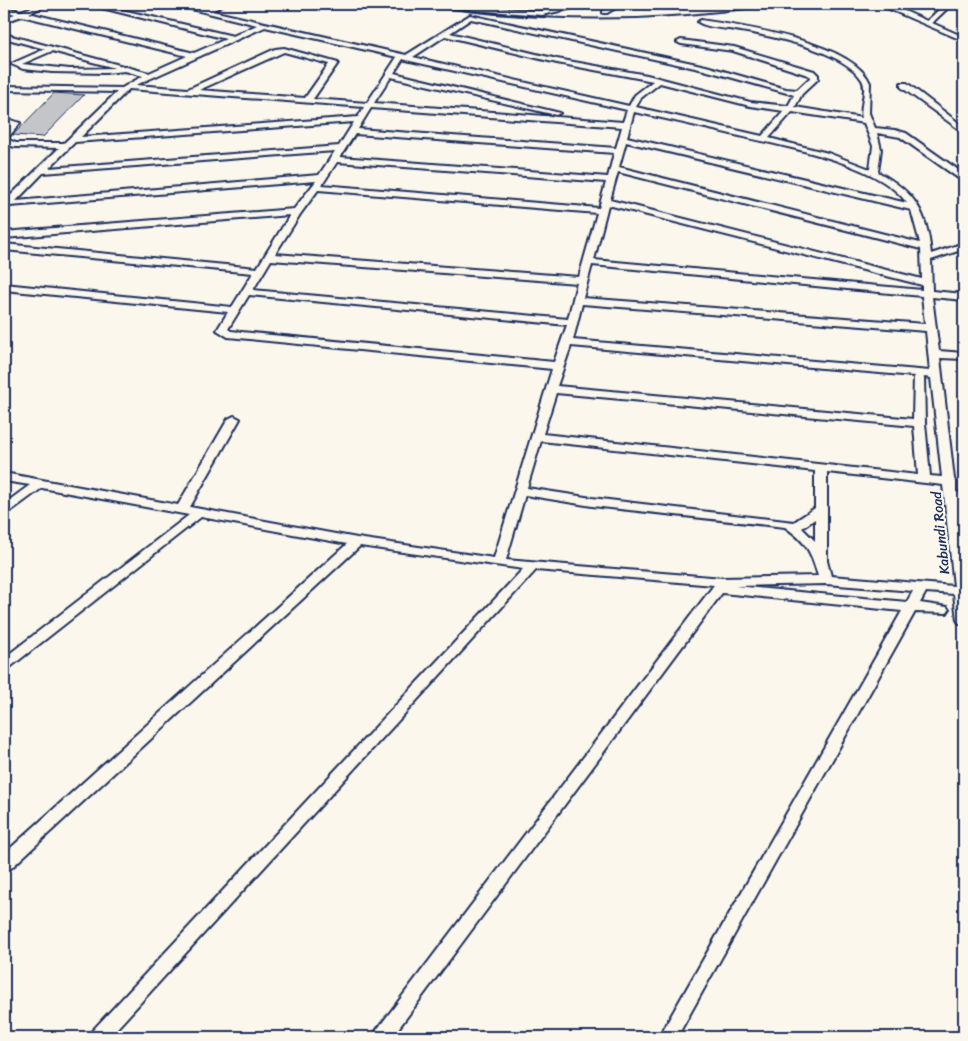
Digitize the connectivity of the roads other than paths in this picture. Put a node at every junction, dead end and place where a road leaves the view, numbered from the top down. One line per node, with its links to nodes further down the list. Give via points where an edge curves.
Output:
1 (47, 4): 13 (street)
2 (89, 4): 20 (street)
3 (174, 4): 11 (street)
4 (222, 4): 11 (street)
5 (449, 4): 6 (street, via 542,13)
6 (587, 4)
7 (619, 4): 12 (street)
8 (884, 4): 17 (street)
9 (949, 4): 17 (street)
10 (4, 9): 13 (street)
11 (206, 11): 16 (street)
12 (605, 12)
13 (21, 13): 14 (street); 24 (street)
14 (4, 20)
15 (701, 22): 41 (street, via 780,37 814,47 843,61 865,79 864,111)
16 (262, 24): 20 (street); 25 (street)
17 (927, 24): 21 (street)
18 (444, 34): 25 (street); 29 (street, via 520,53); 34 (street, via 470,16 706,68)
19 (4, 36): 23 (street)
20 (233, 38): 24 (street)
21 (964, 39)
22 (680, 42): 34 (street, via 734,49 814,75)
23 (51, 49): 26 (street); 26 (street, via 15,64 102,72)
24 (193, 55): 28 (street)
25 (404, 57): 27 (street); 37 (street)
26 (126, 68): 28 (street)
27 (390, 74): 36 (street); 42 (street)
28 (150, 75): 32 (street)
29 (659, 80): 37 (street, via 638,97); 38 (street, via 750,104)
30 (904, 84): 46 (street)
31 (4, 88): 32 (street)
32 (126, 89): 33 (street); 50 (street)
33 (188, 92): 35 (street); 35 (street, via 284,50 334,63)
34 (800, 94): 38 (street)
35 (307, 101): 36 (street)
36 (370, 105): 39 (street); 42 (street)
37 (631, 109): 43 (street); 48 (street)
38 (790, 109): 41 (street); 48 (street)
39 (359, 119): 45 (street); 50 (street)
40 (4, 120): 49 (street, via 16,123)
41 (867, 121): 44 (street)
42 (594, 122): 43 (street)
43 (627, 125): 47 (street)
44 (871, 130): 56 (street, via 877,143); 58 (street, via 903,135)
45 (352, 131): 51 (street); 52 (street)
46 (964, 131)
47 (623, 139): 52 (street); 63 (street)
48 (764, 139): 56 (street)
49 (4, 140): 50 (street, via 15,145)
50 (69, 143): 55 (street)
51 (340, 148): 53 (street); 55 (street)
52 (619, 151): 54 (street)
53 (335, 159): 57 (street); 59 (street)
54 (614, 168): 59 (street); 68 (street)
55 (40, 171): 61 (street)
56 (874, 172): 63 (street, via 905,194)
57 (320, 178): 60 (street); 61 (street)
58 (964, 178)
59 (610, 180): 62 (street)
60 (316, 187): 62 (street); 64 (street)
61 (5, 206)
62 (604, 207): 71 (street); 75 (street)
63 (916, 208): 68 (street, via 923,228)
64 (297, 212): 65 (street); 69 (street)
65 (4, 235)
66 (964, 246): 70 (street)
67 (4, 247): 72 (street)
68 (924, 247): 70 (street)
69 (270, 257): 72 (street); 73 (street)
70 (926, 259): 75 (street)
71 (588, 262): 73 (street); 75 (street)
72 (260, 271): 76 (street)
73 (582, 280): 78 (street)
74 (4, 287): 79 (street)
75 (927, 288): 77 (street); 81 (street)
76 (247, 292): 79 (street); 80 (street)
77 (964, 298)
78 (578, 301): 80 (street); 81 (street)
79 (235, 310): 85 (street, via 222,330 224,332)
80 (572, 322): 82 (street)
81 (932, 328): 83 (street)
82 (567, 343): 85 (street); 86 (street)
83 (934, 354): 84 (street); 87 (street)
84 (964, 356)
85 (558, 366): 88 (street)
86 (919, 373): 87 (street); 90 (street)
87 (937, 375): 95 (street)
88 (553, 388): 90 (street); 91 (street)
89 (234, 419): 98 (street)
90 (919, 423): 94 (street)
91 (538, 437): 92 (street); 97 (street)
92 (821, 468): 94 (street); 99 (street)
93 (4, 477): 96 (street)
94 (924, 479): 95 (street)
95 (950, 482): 102 (street, Kabundi Road); 111 (street, Kabundi Road)
96 (41, 483): 98 (street); 100 (street)
97 (522, 491): 103 (street, via 778,523); 106 (street)
98 (183, 508): 101 (street)
99 (821, 509): 103 (street); 105 (street)
100 (4, 510)
101 (200, 512): 104 (street); 115 (street)
102 (964, 518)
103 (795, 528): 105 (street)
104 (357, 542): 106 (street); 116 (street)
105 (821, 561): 108 (street, via 821,572)
106 (500, 563): 107 (street)
107 (533, 566): 109 (street); 117 (street)
108 (826, 580): 109 (street); 110 (street)
109 (720, 585): 112 (street); 118 (street)
110 (921, 589): 111 (street); 112 (street)
111 (963, 591): 114 (street, Kabundi Road)
112 (910, 608): 113 (street); 119 (street)
113 (942, 610)
114 (964, 620)
115 (4, 666)
116 (4, 864)
117 (104, 1036)
118 (382, 1037)
119 (668, 1037)

